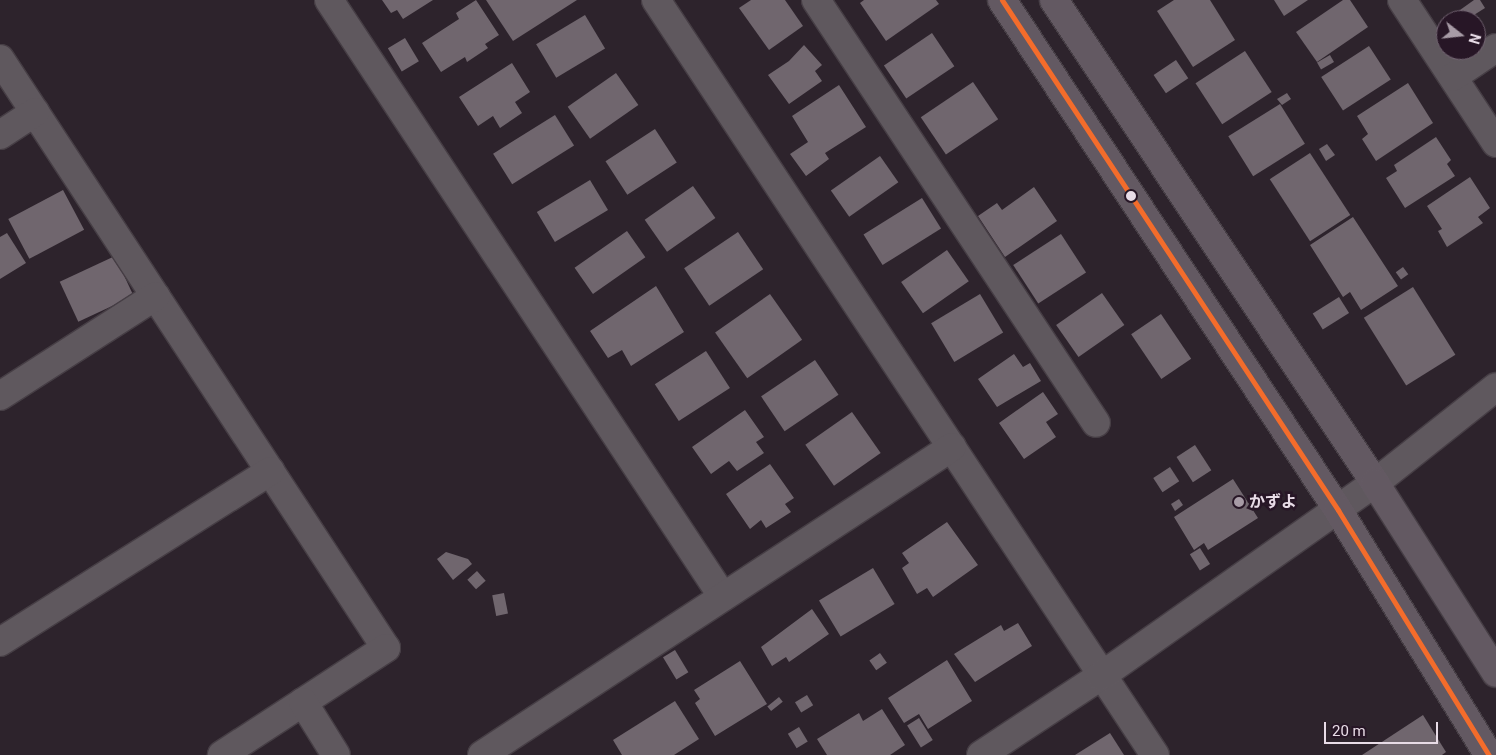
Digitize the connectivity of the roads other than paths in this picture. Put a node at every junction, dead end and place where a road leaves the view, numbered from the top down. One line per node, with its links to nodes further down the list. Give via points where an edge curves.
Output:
1 (329, 0): 21 (street)
2 (656, 0): 17 (street)
3 (816, 0): 16 (street)
4 (1002, 0): 20 (street)
5 (1054, 0): 19 (street)
6 (1402, 0): 9 (street)
7 (1496, 48): 9 (street)
8 (0, 59): 10 (street)
9 (1452, 77): 12 (street)
10 (35, 112): 11 (street); 13 (street)
11 (0, 135)
12 (1496, 143)
13 (156, 296): 15 (street); 18 (street)
14 (1496, 387): 19 (street)
15 (0, 396)
16 (1096, 423)
17 (952, 447): 21 (street); 24 (street)
18 (270, 471): 22 (street); 25 (street, via 386,648)
19 (1375, 483): 20 (street); 23 (street)
20 (1338, 510): 24 (street); 31 (street)
21 (722, 597): 28 (street)
22 (0, 642)
23 (1496, 673)
24 (1101, 676): 29 (street); 30 (street)
25 (303, 702): 26 (street); 27 (street)
26 (222, 755)
27 (336, 755)
28 (482, 755)
29 (982, 755)
30 (1155, 755)
31 (1489, 755)

